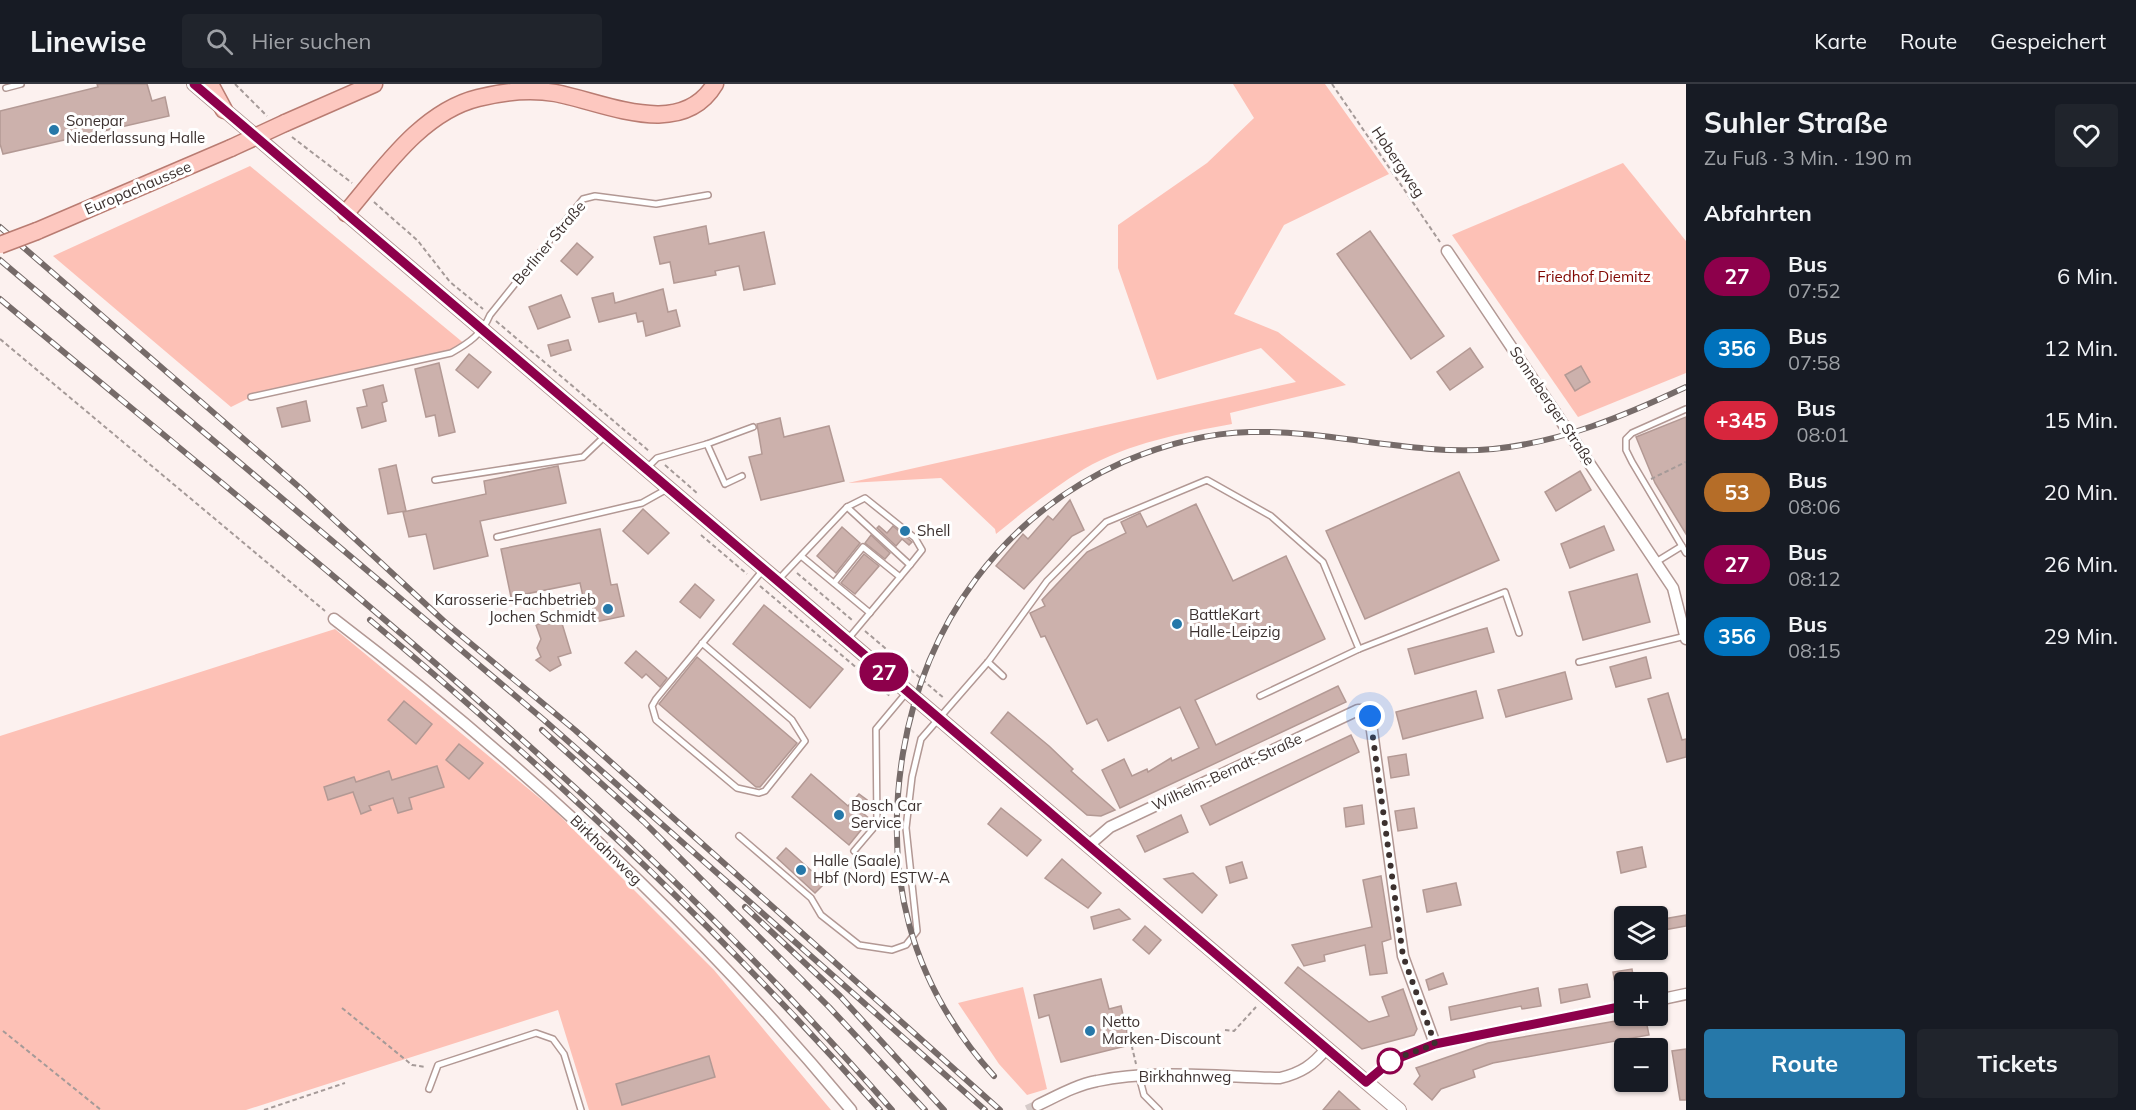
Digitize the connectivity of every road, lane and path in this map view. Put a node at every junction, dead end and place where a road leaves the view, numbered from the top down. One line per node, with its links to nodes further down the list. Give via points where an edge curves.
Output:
1 (21, 84): 8 (lane)
2 (194, 84): 9 (street)
3 (210, 84): 9 (main road)
4 (235, 84): 10 (path)
5 (1332, 84): 15 (path, Hobergweg)
6 (368, 86): 10 (main road, Europachaussee)
7 (713, 87): 11 (main road, via 689,108 668,114 638,113 554,93 518,92 476,98 444,113 416,134)
8 (6, 88)
9 (224, 110): 13 (street)
10 (284, 127): 11 (path); 14 (main road, Europachaussee, bridge)
11 (364, 192): 13 (main road); 16 (path, via 418,240 450,282)
12 (708, 195): 16 (lane, Berliner Straße, via 656,204 595,196 583,199)
13 (345, 213): 17 (street)
14 (0, 245)
15 (1447, 251): 37 (street, Sonneberger Straße)
16 (490, 315): 17 (lane, Berliner Straße); 24 (path)
17 (483, 330): 19 (lane, Berliner Straße, via 451,353); 22 (street)
18 (0, 339): 46 (path)
19 (251, 397)
20 (1686, 409): 29 (lane, via 1626,439 1626,450)
21 (753, 427): 23 (lane)
22 (606, 435): 26 (street); 28 (lane, via 583,457)
23 (707, 444): 24 (lane); 27 (lane, via 725,484)
24 (657, 458): 26 (lane); 31 (path)
25 (1686, 462): 29 (path)
26 (646, 470): 30 (street)
27 (742, 476)
28 (435, 480)
29 (1644, 482): 34 (lane)
30 (668, 488): 33 (lane, via 642,503); 40 (street)
31 (700, 496)
32 (847, 507): 36 (lane); 38 (lane); 38 (lane, via 865,498 915,538 922,549)
33 (496, 537)
34 (1682, 546): 35 (lane); 37 (lane)
35 (1686, 553)
36 (801, 556): 39 (lane); 43 (lane)
37 (1656, 562): 45 (street, Sonneberger Straße, via 1673,588)
38 (910, 565): 41 (lane)
39 (790, 567): 42 (lane); 47 (path)
40 (764, 569): 42 (street); 51 (lane)
41 (900, 577): 43 (lane, via 862,547); 44 (lane)
42 (778, 580): 50 (street)
43 (834, 583): 44 (lane)
44 (870, 613): 47 (lane)
45 (1684, 617): 49 (street, Sonneberger Straße)
46 (334, 619): 82 (street, Birkhahnweg, via 418,682 538,786 646,889 799,1047)
47 (859, 626): 50 (lane); 58 (path)
48 (1520, 633): 52 (lane, via 1505,592)
49 (1686, 637): 54 (lane, Sonneberger Straße)
50 (847, 640): 56 (street)
51 (702, 643): 51 (lane, via 656,699 653,713 656,720 738,788 759,793 805,741 792,720)
52 (1359, 649): 53 (lane, via 1323,562 1271,516 1207,480 1106,522 1047,581); 57 (lane)
53 (988, 662): 55 (lane); 58 (lane)
54 (1579, 662)
55 (1003, 676)
56 (907, 693): 59 (street); 62 (lane, via 876,729 877,824)
57 (1260, 696)
58 (952, 705): 59 (lane)
59 (940, 719): 60 (lane, via 921,739 912,777 906,828 917,931 906,945 892,950 859,945 844,936 821,915 811,898); 61 (street)
60 (739, 836)
61 (1088, 846): 71 (street, Wilhelm-Berndt-Straße, via 1110,828 1358,710 1366,710 1370,716 1403,956); 72 (street)
62 (855, 850)
63 (1686, 994): 64 (street)
64 (1668, 998)
65 (1258, 1005): 68 (path, via 1234,1031)
66 (342, 1008): 73 (path, via 412,1065)
67 (1614, 1008): 71 (street)
68 (1225, 1030)
69 (3, 1031): 79 (path)
70 (1136, 1039): 74 (path, via 1132,1047)
71 (1435, 1044): 75 (street, via 1391,1061)
72 (1326, 1049): 74 (street, Birkhahnweg, via 1306,1068 1281,1078); 75 (street)
73 (438, 1065): 77 (lane); 81 (lane, via 536,1033 553,1039 564,1054)
74 (1139, 1076): 78 (street, Birkhahnweg, via 1097,1081); 83 (lane, via 1144,1095)
75 (1366, 1082): 84 (street)
76 (345, 1083): 80 (path)
77 (429, 1089)
78 (1038, 1105)
79 (101, 1110)
80 (264, 1110)
81 (580, 1110)
82 (850, 1110)
83 (1159, 1110)
84 (1399, 1110)

